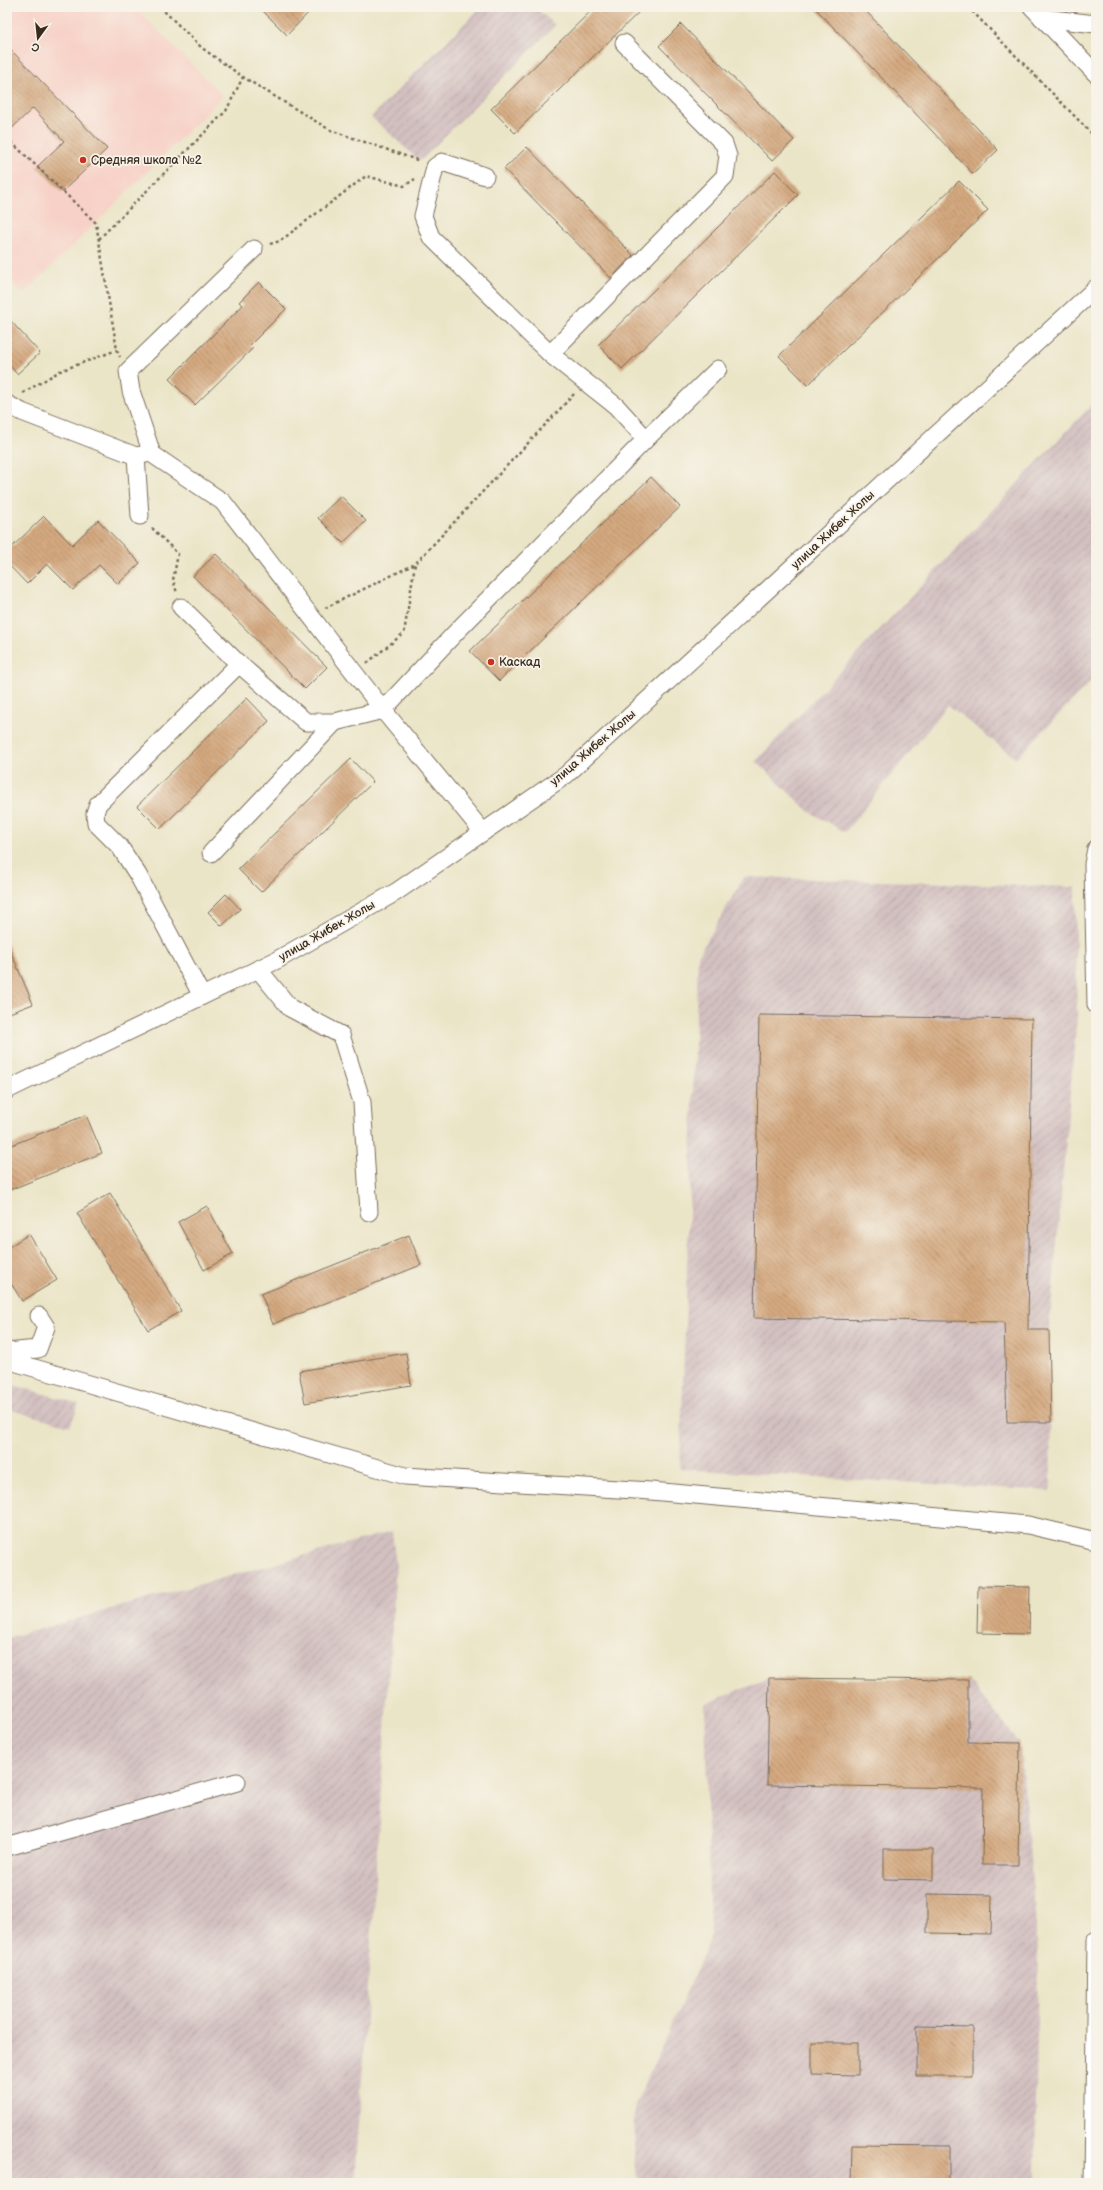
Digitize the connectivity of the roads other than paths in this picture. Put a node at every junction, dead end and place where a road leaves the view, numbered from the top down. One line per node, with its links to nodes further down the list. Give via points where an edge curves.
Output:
1 (1075, 7): 3 (street)
2 (1037, 12): 3 (street); 6 (street)
3 (1064, 21): 4 (street)
4 (1096, 24)
5 (624, 43): 10 (street, via 724,144 728,156 725,176)
6 (1096, 74)
7 (485, 176): 10 (street, via 442,162 435,166 423,216 431,237)
8 (254, 249): 14 (street, via 128,371 131,391)
9 (1096, 288): 21 (street, улица Жибек Жолы, via 566,775)
10 (550, 354): 13 (street, via 616,406)
11 (718, 369): 13 (street)
12 (8, 405): 15 (street)
13 (646, 439): 19 (street)
14 (152, 454): 15 (street); 19 (street, via 223,502)
15 (136, 456): 16 (street)
16 (140, 516)
17 (181, 607): 18 (street)
18 (239, 664): 20 (street, via 306,722); 25 (street, via 98,804 95,813 96,823 120,847 138,875)
19 (383, 710): 20 (street); 21 (street)
20 (335, 722): 23 (street)
21 (483, 832): 24 (street, улица Жибек Жолы, via 396,892)
22 (1096, 849): 26 (street, via 1093,864)
23 (211, 853)
24 (258, 969): 25 (street, улица Жибек Жолы); 28 (street, via 290,1008 341,1036 362,1102)
25 (202, 996): 27 (street, улица Жибек Жолы)
26 (1096, 1005)
27 (7, 1090)
28 (369, 1212)
29 (39, 1316): 30 (street, via 46,1327 38,1349)
30 (7, 1352)
31 (7, 1360): 32 (street, via 405,1476 652,1491 1028,1525)
32 (1096, 1541)
33 (237, 1782): 34 (street)
34 (7, 1847)
35 (1096, 1940): 36 (street)
36 (1093, 2183)

